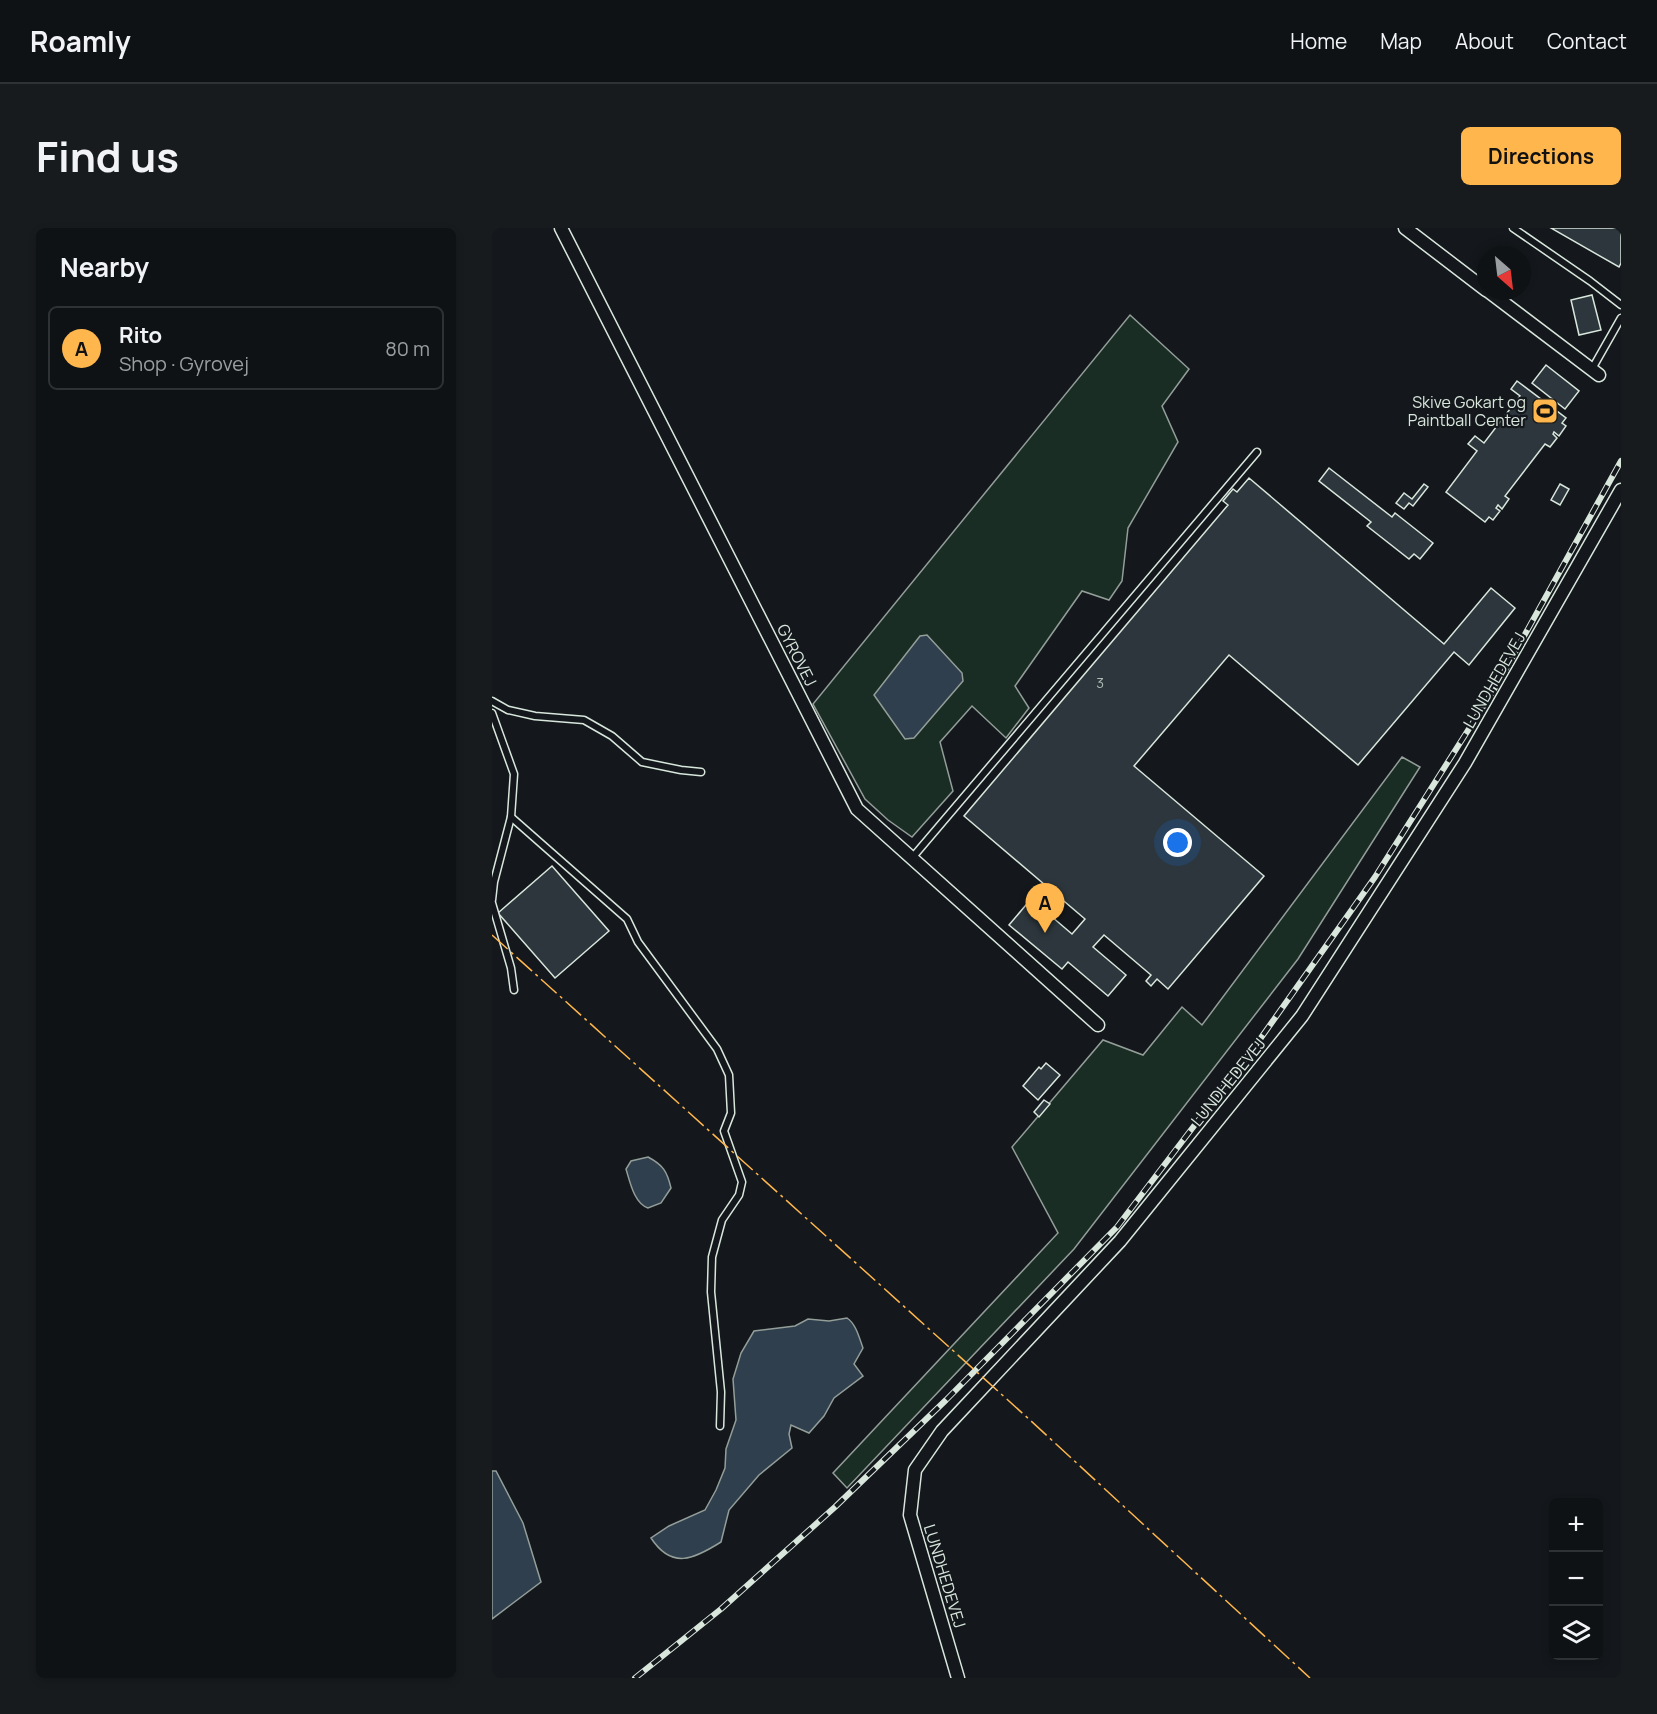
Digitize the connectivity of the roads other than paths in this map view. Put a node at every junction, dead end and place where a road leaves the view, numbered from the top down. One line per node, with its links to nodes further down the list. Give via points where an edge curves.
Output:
1 (561, 228): 15 (street, GYROVEJ, via 857,809)
2 (1405, 228): 4 (street)
3 (1513, 228): 6 (lane)
4 (1477, 282)
5 (1500, 300): 8 (street)
6 (1620, 302)
7 (1621, 318): 8 (lane)
8 (1595, 372)
9 (1257, 452): 15 (lane)
10 (1621, 490): 20 (street, LUNDHEDEVEJ, via 1465,763 1302,1016 1120,1241 942,1431 915,1470 910,1515)
11 (492, 701): 13 (lane, via 508,710 535,716 584,720 612,736 642,762)
12 (492, 713): 14 (lane, via 514,774)
13 (701, 772)
14 (511, 817): 16 (lane); 19 (lane, via 627,919 638,942 717,1049 729,1075 731,1113 724,1131 742,1182 739,1195 722,1220 712,1257)
15 (912, 858): 18 (street, GYROVEJ)
16 (492, 902): 17 (lane)
17 (514, 990)
18 (1098, 1025)
19 (720, 1426)
20 (958, 1678)

